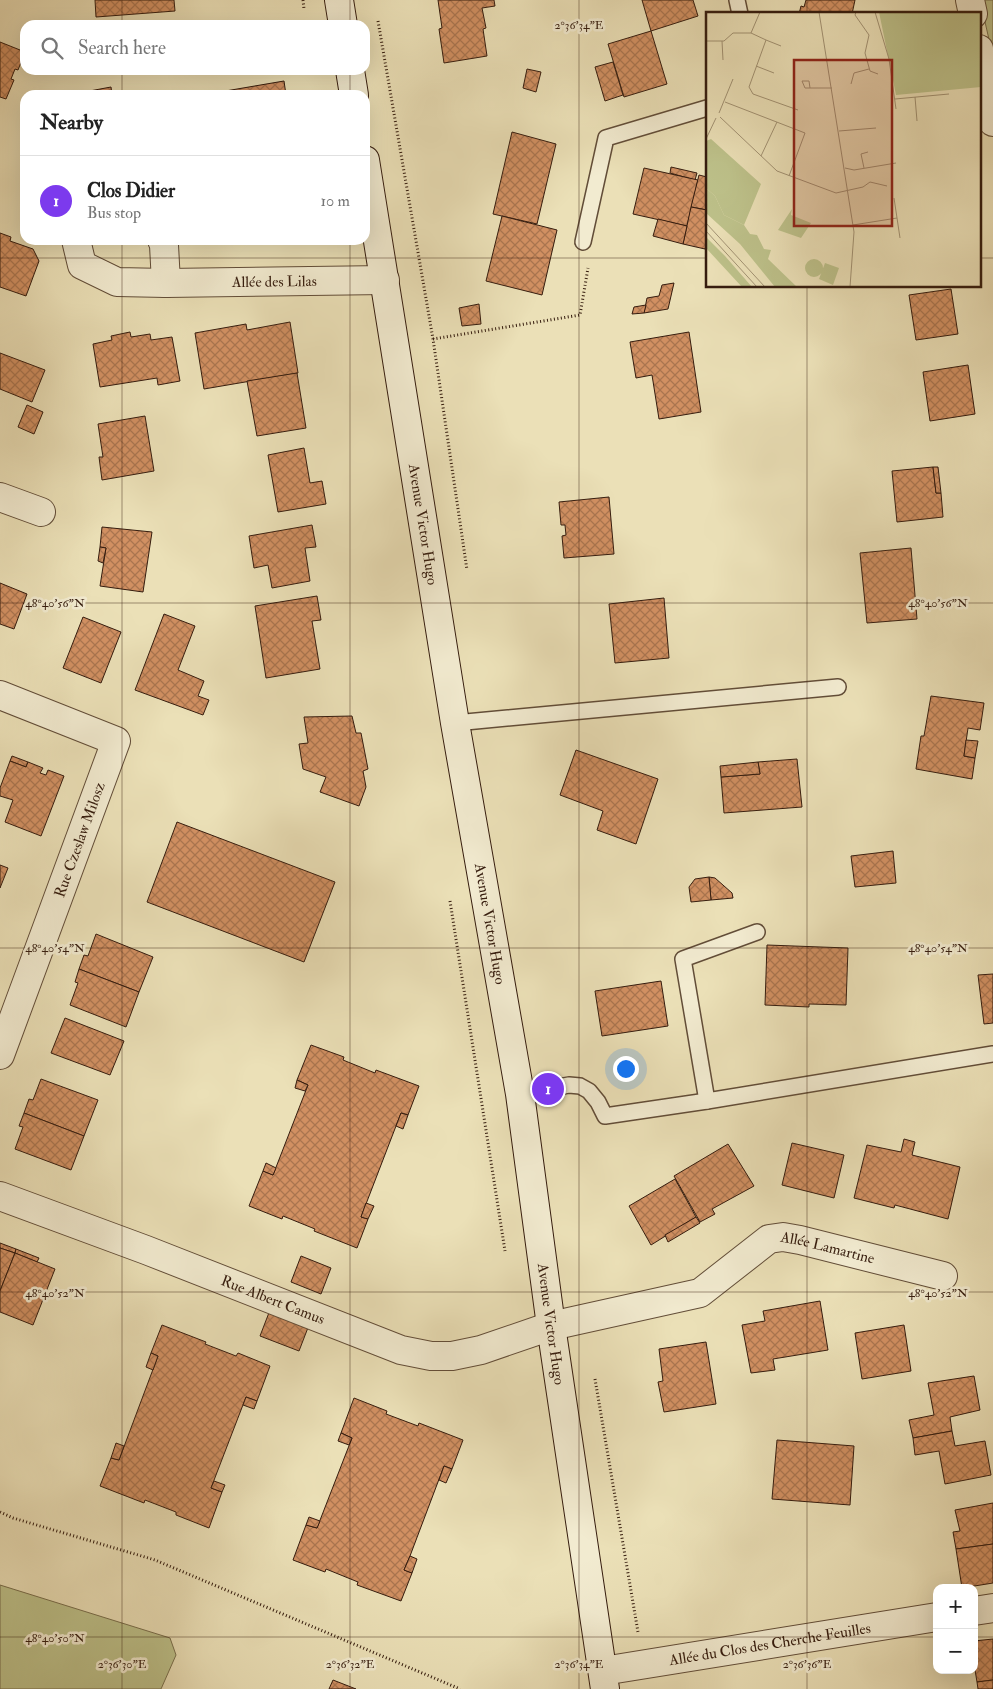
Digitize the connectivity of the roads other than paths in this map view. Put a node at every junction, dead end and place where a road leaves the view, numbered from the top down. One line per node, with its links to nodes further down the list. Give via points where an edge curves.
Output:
1 (339, 0): 2 (street)
2 (342, 20)
3 (980, 54): 7 (street)
4 (351, 75): 5 (street)
5 (353, 90)
6 (706, 108): 9 (lane, via 606,138)
7 (993, 122)
8 (370, 190): 12 (street, Avenue Victor Hugo)
9 (582, 242)
10 (77, 245): 13 (street, Allée des Lilas, via 82,265 117,282)
11 (164, 245): 13 (street)
12 (385, 280): 13 (street, Allée des Lilas); 18 (street, Avenue Victor Hugo)
13 (166, 283)
14 (0, 497): 15 (street)
15 (41, 512)
16 (838, 687): 18 (lane)
17 (0, 695): 21 (street, Rue Czeslaw Milosz, via 116,741)
18 (455, 723): 22 (street, Avenue Victor Hugo)
19 (757, 932): 23 (lane, via 683,959)
20 (993, 1054): 23 (lane)
21 (0, 1055)
22 (520, 1094): 23 (lane, via 580,1086 598,1102 605,1116); 26 (street, Avenue Victor Hugo)
23 (707, 1101)
24 (0, 1196): 26 (street, Rue Albert Camus, via 401,1350 452,1356 481,1350)
25 (943, 1276): 26 (street, Allée Lamartine, via 783,1237 769,1239 700,1292)
26 (551, 1326): 30 (street, Avenue Victor Hugo)
27 (993, 1608): 28 (street)
28 (978, 1610)
29 (933, 1618): 30 (street, Allée du Clos des Cherche Feuilles, via 643,1664)
30 (604, 1680)

